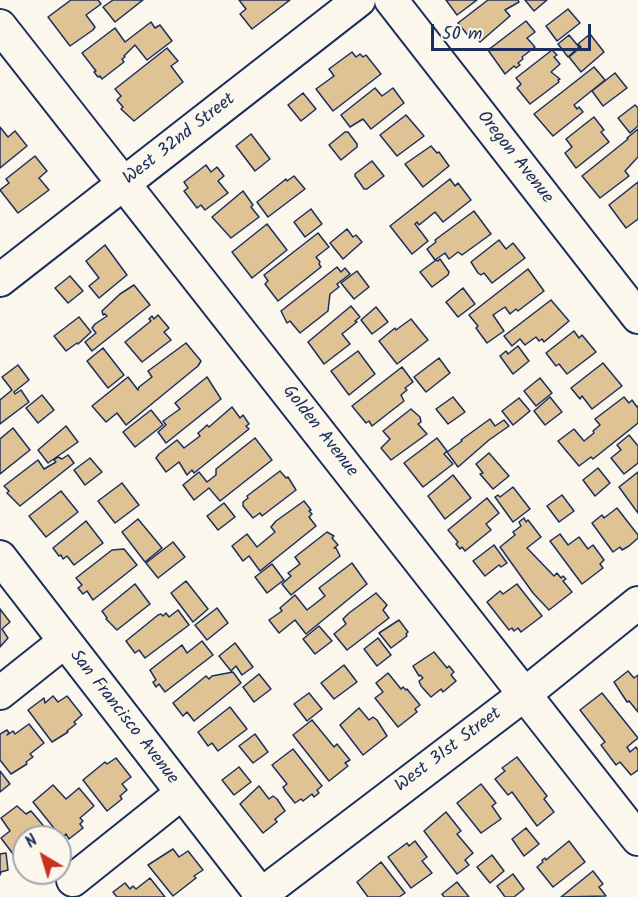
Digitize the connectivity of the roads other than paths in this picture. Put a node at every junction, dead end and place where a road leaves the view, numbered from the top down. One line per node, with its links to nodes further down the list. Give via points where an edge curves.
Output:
1 (359, 0): 4 (street, West 32nd Street)
2 (391, 0): 6 (street, Oregon Avenue)
3 (0, 26): 4 (street, Golden Avenue)
4 (124, 184): 5 (street, West 32nd Street); 11 (street, Golden Avenue)
5 (0, 280)
6 (638, 317)
7 (0, 557): 9 (street, San Francisco Avenue)
8 (638, 603): 11 (street, West 31st Street)
9 (64, 642): 10 (street, San Francisco Avenue); 12 (street, San Francisco Avenue)
10 (0, 693)
11 (525, 694): 13 (street, Golden Avenue); 15 (street, West 31st Street)
12 (182, 793): 14 (street, San Francisco Avenue); 15 (street, San Francisco Avenue)
13 (638, 839)
14 (73, 880)
15 (261, 896)

